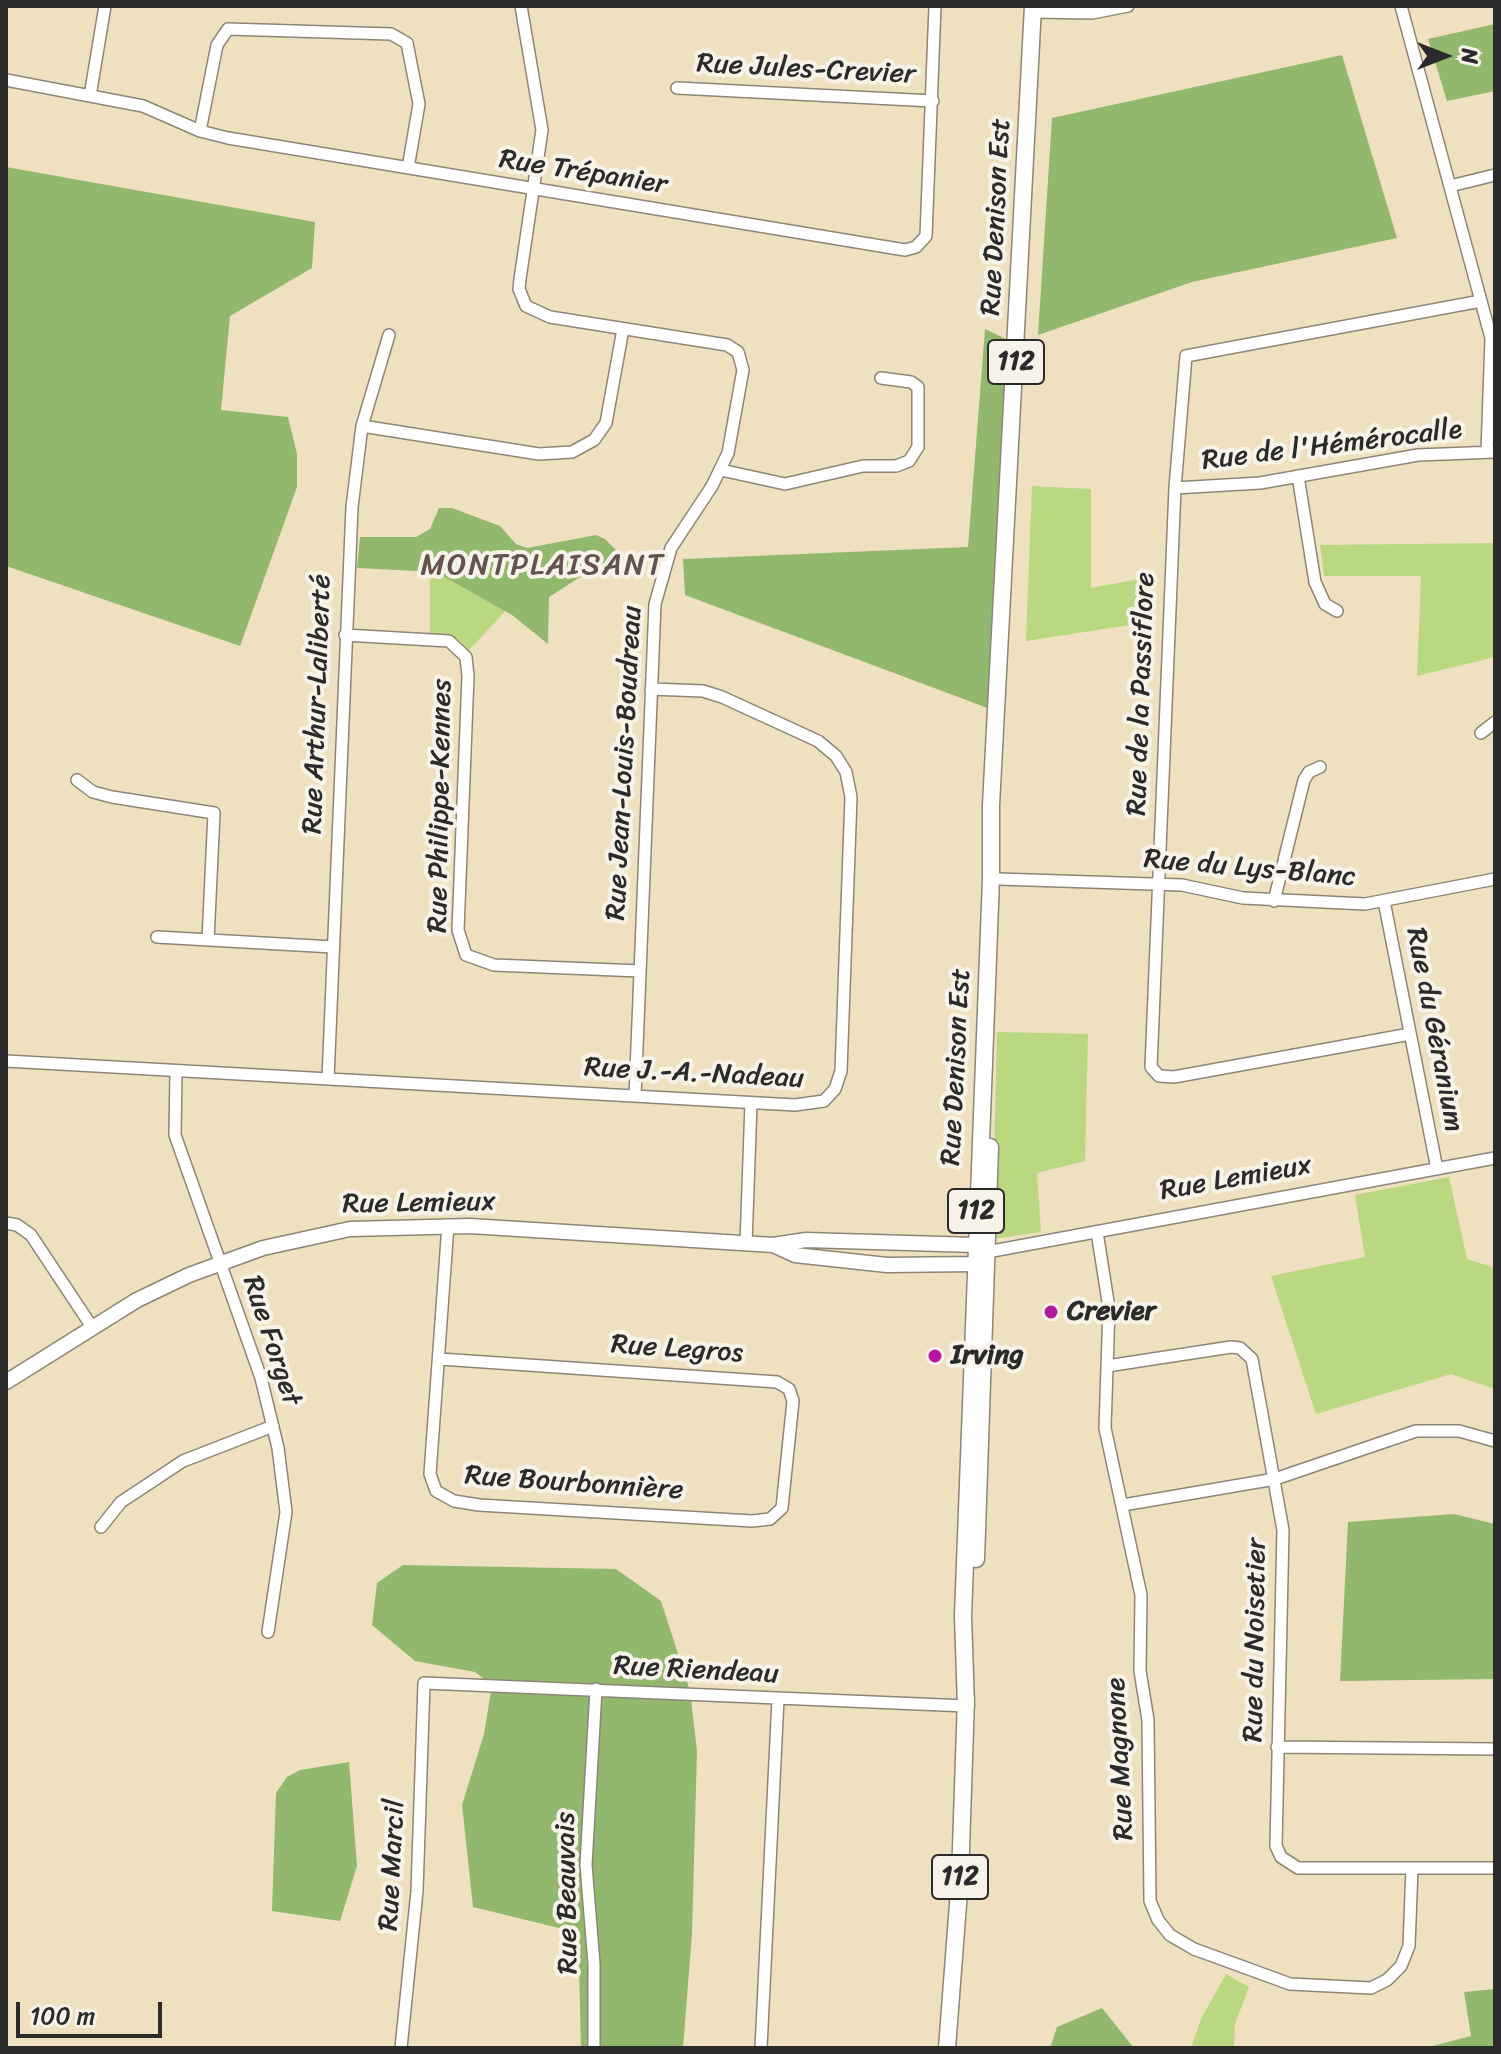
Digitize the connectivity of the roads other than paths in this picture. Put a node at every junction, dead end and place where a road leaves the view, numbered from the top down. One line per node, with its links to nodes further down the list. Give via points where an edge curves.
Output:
1 (105, 6): 9 (street)
2 (521, 6): 15 (street, Rue Jean-Louis-Boudreau, via 542,123)
3 (935, 6): 10 (street, Rue Trépanier)
4 (1128, 6): 6 (street, via 1092,13)
5 (1401, 6): 14 (street)
6 (1033, 9): 28 (main road, Rue Denison Est / 112)
7 (6, 80): 9 (street, Rue Trépanier)
8 (677, 88): 10 (street, Rue Jules-Crevier)
9 (90, 96): 11 (street, Rue Trépanier, via 143,106)
10 (933, 101): 15 (street, Rue Trépanier, via 926,236 910,249)
11 (200, 131): 12 (street, Rue Trépanier); 12 (street, via 217,45 228,29 391,34 407,43 419,104)
12 (408, 168): 15 (street, Rue Trépanier)
13 (1495, 175): 14 (street)
14 (1450, 186): 16 (street)
15 (535, 189): 17 (street, Rue Jean-Louis-Boudreau, via 519,289 526,306 550,317)
16 (1481, 301): 21 (street, via 1493,347); 24 (street, Rue de la Passiflore, via 1186,356)
17 (623, 329): 20 (street, via 606,423 594,440 572,452 539,454); 22 (street, Rue Jean-Louis-Boudreau, via 727,345 738,352 743,370 731,444)
18 (389, 335): 20 (street, Rue Arthur-Laliberté)
19 (881, 378): 22 (street, via 918,387 918,447 909,461 785,484)
20 (362, 426): 26 (street, Rue Arthur-Laliberté)
21 (1491, 452): 23 (street, Rue de l'Hémérocalle, via 1418,455)
22 (721, 470): 27 (street, Rue Jean-Louis-Boudreau, via 665,562 653,616)
23 (1298, 476): 24 (street, Rue de l'Hémérocalle, via 1227,487); 25 (street, via 1315,582 1325,604)
24 (1175, 488): 35 (street, Rue de la Passiflore)
25 (1337, 611)
26 (345, 635): 40 (street, Rue Arthur-Laliberté); 41 (street, Rue Philippe-Kennes, via 449,641 466,657 458,930 466,955 494,965)
27 (651, 689): 41 (street, Rue Jean-Louis-Boudreau); 47 (street, Rue J.-A.-Nadeau, via 703,691 818,741 836,756 848,780 839,1081 816,1104)
28 (998, 719): 33 (main road, Rue Denison Est); 55 (main road, Rue Denison Est / 112)
29 (1495, 722): 30 (street)
30 (1481, 733)
31 (1320, 767): 36 (street, via 1304,780)
32 (77, 780): 39 (street, via 112,797 214,813)
33 (999, 879): 35 (street, Rue du Lys-Blanc); 55 (main road, Rue Denison Est)
34 (1495, 879): 37 (street, Rue du Lys-Blanc)
35 (1157, 884): 36 (street, Rue du Lys-Blanc); 42 (street, Rue de la Passiflore, via 1150,1057 1159,1076)
36 (1274, 901): 37 (street, Rue du Lys-Blanc)
37 (1384, 901): 42 (street, Rue du Géranium)
38 (157, 937): 39 (street)
39 (208, 940): 40 (street)
40 (333, 947): 45 (street, Rue Arthur-Laliberté)
41 (640, 971): 46 (street, Rue Jean-Louis-Boudreau)
42 (1410, 1034): 49 (street, Rue du Géranium)
43 (6, 1061): 44 (street, Rue J.-A.-Nadeau)
44 (176, 1071): 45 (street, Rue J.-A.-Nadeau); 56 (street, Rue Forget, via 175,1135)
45 (328, 1079): 46 (street, Rue J.-A.-Nadeau)
46 (635, 1096): 47 (street, Rue J.-A.-Nadeau)
47 (751, 1103): 53 (street)
48 (1495, 1158): 49 (street, Rue Lemieux)
49 (1437, 1169): 52 (street, Rue Lemieux)
50 (6, 1223): 57 (street, via 31,1235)
51 (448, 1225): 53 (street, Rue Lemieux); 56 (street, Rue Lemieux, via 317,1234); 58 (street, Rue Bourbonnière)
52 (1097, 1232): 55 (street, Rue Lemieux); 59 (street, Rue Magnone, via 1108,1291)
53 (746, 1244): 54 (street, Rue Lemieux)
54 (773, 1245): 55 (street, Rue Lemieux, via 854,1240); 55 (street, Rue Lemieux, via 795,1255 887,1265)
55 (979, 1254): 71 (main road, Rue Denison Est, via 973,1617)
56 (220, 1262): 57 (street, Rue Lemieux); 61 (street, Rue Forget)
57 (92, 1327): 60 (street, Rue Lemieux)
58 (440, 1359): 65 (street, Rue Legros, via 777,1382 789,1389 793,1401); 65 (street, Rue Bourbonnière, via 430,1474 443,1496 479,1505 752,1521 770,1519)
59 (1107, 1366): 63 (street, Rue du Noisetier, via 1231,1347 1247,1352); 64 (street, Rue Magnone, via 1105,1428)
60 (6, 1382)
61 (273, 1426): 66 (street, via 183,1461 121,1502); 67 (street, Rue Forget, via 286,1512)
62 (1495, 1441): 63 (street, via 1459,1431 1416,1431)
63 (1275, 1479): 64 (street); 72 (street, Rue du Noisetier, via 1283,1530)
64 (1123, 1505): 74 (street, Rue Magnone, via 1141,1595 1150,1901 1170,1935 1290,1984 1371,1988 1401,1966 1409,1946)
65 (782, 1508)
66 (101, 1527)
67 (268, 1632)
68 (424, 1683): 69 (street, Rue Riendeau); 76 (street, Rue Marcil, via 417,1891)
69 (596, 1689): 70 (street, Rue Riendeau); 77 (street, Rue Beauvais, via 586,1865)
70 (778, 1699): 71 (street, Rue Riendeau); 78 (street)
71 (966, 1706): 79 (main road, Rue Denison Est / 112)
72 (1277, 1747): 73 (street); 74 (street, Rue du Noisetier, via 1276,1846 1289,1864)
73 (1495, 1749)
74 (1412, 1868): 75 (street, Rue du Noisetier)
75 (1495, 1868)
76 (401, 2048)
77 (594, 2048)
78 (761, 2048)
79 (947, 2048)

